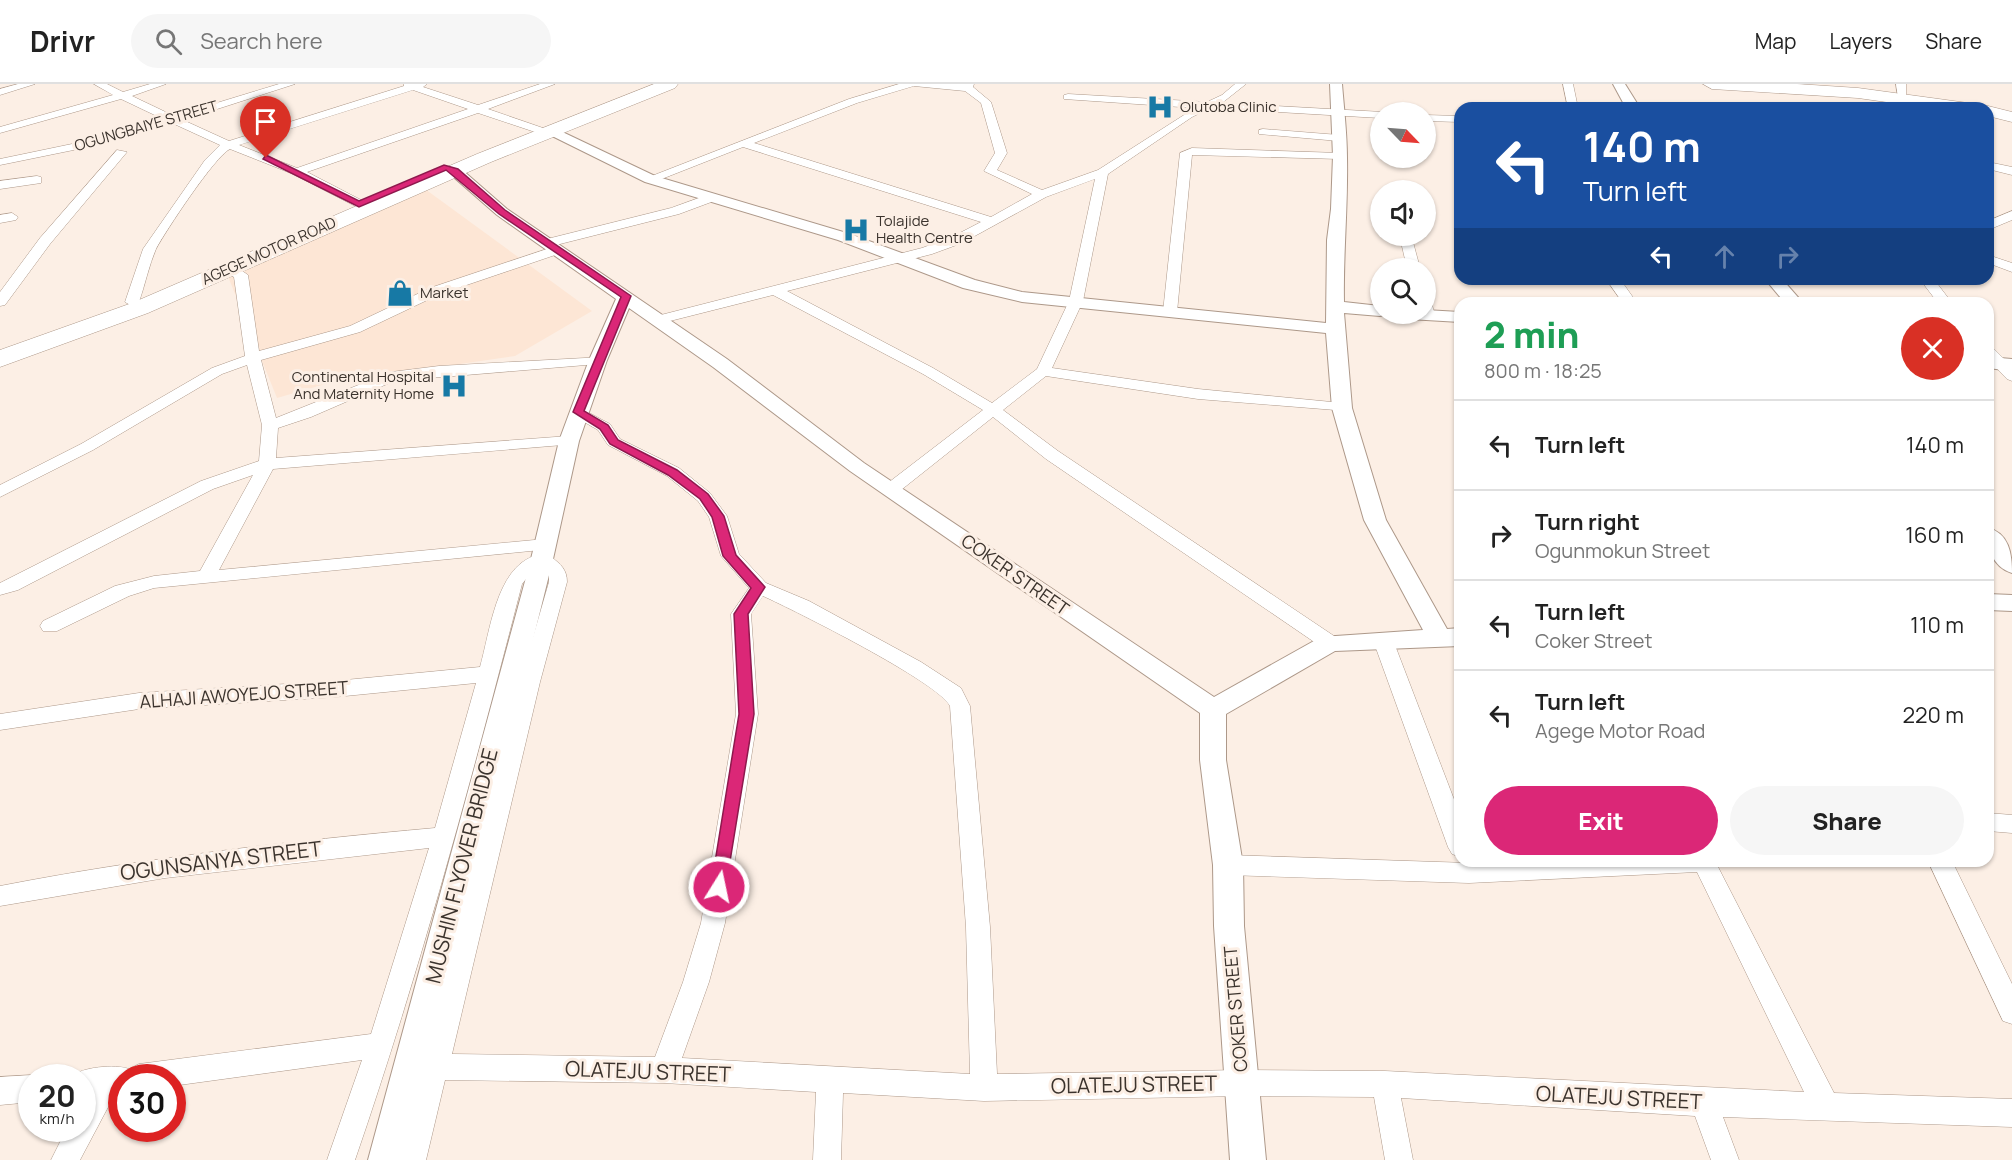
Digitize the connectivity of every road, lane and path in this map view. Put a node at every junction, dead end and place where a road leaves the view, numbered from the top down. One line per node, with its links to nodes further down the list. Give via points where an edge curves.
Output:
1 (30, 84): 19 (street)
2 (99, 84): 20 (street)
3 (161, 84): 20 (street)
4 (290, 84): 33 (street, OGUNGBAIYE STREET)
5 (550, 84): 27 (street)
6 (659, 84): 36 (highway, AGEGE MOTOR ROAD)
7 (669, 84): 36 (highway, AGEGE MOTOR ROAD)
8 (910, 84): 39 (street)
9 (917, 84): 17 (street)
10 (1241, 84): 26 (street)
11 (1336, 84): 29 (street)
12 (1568, 84): 22 (street)
13 (1619, 84): 23 (street)
14 (1712, 84): 24 (highway, via 1858,93)
15 (1801, 84): 18 (highway)
16 (414, 85): 27 (street); 40 (street)
17 (968, 86): 52 (street, via 986,102 999,144 1001,153 990,171)
18 (1901, 89): 25 (highway)
19 (0, 92)
20 (121, 95): 33 (street); 35 (street)
21 (1068, 97): 26 (street)
22 (1572, 102)
23 (1630, 102)
24 (1924, 102)
25 (1957, 102)
26 (1208, 106): 29 (street); 48 (street)
27 (476, 109): 36 (street); 47 (street)
28 (1994, 111): 31 (highway)
29 (1338, 113): 30 (street); 38 (street)
30 (1370, 115)
31 (2012, 115)
32 (1436, 118): 34 (street)
33 (174, 119): 40 (street); 43 (street, OGUNGBAIYE STREET, via 98,142)
34 (1454, 119)
35 (0, 130)
36 (544, 131): 45 (highway, AGEGE MOTOR ROAD); 49 (street)
37 (1263, 132): 38 (street, via 1309,140)
38 (1339, 138): 42 (street)
39 (742, 143): 49 (street); 57 (street)
40 (228, 144): 47 (street); 72 (street, via 210,162 150,249)
41 (121, 152): 71 (street, via 45,241)
42 (1340, 156): 73 (street); 75 (street, via 1186,153)
43 (0, 162)
44 (1994, 167): 46 (street)
45 (451, 169): 54 (highway, AGEGE MOTOR ROAD); 59 (street, COKER STREET, via 502,212); 63 (highway, AGEGE MOTOR ROAD)
46 (2012, 171)
47 (297, 172): 54 (street)
48 (1102, 172): 52 (street); 70 (street)
49 (650, 179): 53 (street)
50 (37, 180): 51 (street)
51 (0, 184)
52 (1042, 194): 57 (street)
53 (710, 198): 59 (street); 60 (street, via 844,237)
54 (359, 204): 72 (highway, AGEGE MOTOR ROAD)
55 (1994, 214): 56 (street)
56 (2010, 218): 58 (street)
57 (993, 221): 60 (street, via 957,240)
58 (1994, 224)
59 (552, 246): 67 (street, COKER STREET); 81 (street, via 435,291 355,329)
60 (897, 259): 66 (street); 70 (street, via 1006,294)
61 (1994, 261): 62 (street)
62 (2012, 268)
63 (230, 269): 81 (street, via 242,276); 82 (highway, AGEGE MOTOR ROAD, via 140,308)
64 (1778, 285): 68 (street)
65 (1931, 285): 69 (street)
66 (773, 289): 78 (street); 86 (street)
67 (626, 296): 78 (street, COKER STREET); 83 (street, MUSHIN FLYOVER BRIDGE)
68 (1789, 297)
69 (1940, 297)
70 (1076, 301): 75 (street); 84 (street)
71 (0, 302)
72 (132, 302): 80 (highway, AGEGE MOTOR ROAD)
73 (1336, 307): 74 (street); 79 (street)
74 (1370, 310)
75 (1170, 312): 79 (street)
76 (1436, 312): 77 (street)
77 (1454, 316)
78 (658, 321): 91 (street, COKER STREET)
79 (1335, 329): 85 (street)
80 (0, 351)
81 (253, 358): 88 (street); 92 (street, via 217,371 87,447)
82 (0, 359)
83 (598, 360): 87 (street, MUSHIN FLYOVER BRIDGE); 88 (street, via 439,370 391,377)
84 (1043, 371): 85 (street, via 1198,394); 86 (street)
85 (1342, 408): 102 (street, via 1375,520)
86 (994, 409): 91 (street); 104 (street, via 1052,455)
87 (578, 412): 89 (street, MUSHIN FLYOVER BRIDGE); 98 (street, via 604,427 614,442 673,472 704,497 718,516 730,556)
88 (270, 425): 90 (street)
89 (569, 441): 90 (street); 94 (street, MUSHIN FLYOVER BRIDGE)
90 (267, 464): 96 (street); 97 (street, via 207,485)
91 (890, 490): 106 (street, COKER STREET)
92 (0, 492)
93 (1994, 542): 95 (street)
94 (542, 558): 96 (street); 105 (street, via 527,565 513,582); 119 (street, via 558,573 558,582); 136 (street, MUSHIN FLYOVER BRIDGE)
95 (2012, 565)
96 (206, 577): 101 (street, via 154,582 122,591)
97 (4, 582)
98 (759, 587): 120 (street, via 741,614 747,714 713,923); 126 (street, via 914,667 954,693 960,706 978,927)
99 (1994, 602): 100 (street)
100 (2012, 603)
101 (50, 626)
102 (1449, 637): 103 (street)
103 (1383, 640): 104 (street); 110 (street)
104 (1330, 643): 106 (street)
105 (489, 674): 107 (street, ALHAJI AWOYEJO STREET, via 347,688 140,701); 111 (street)
106 (1213, 709): 112 (street, COKER STREET, via 1213,760)
107 (0, 722)
108 (1994, 822): 109 (street)
109 (2012, 824)
110 (1454, 831)
111 (443, 837): 116 (street, OGUNSANYA STREET, via 116,874); 118 (street)
112 (1228, 865): 113 (street); 124 (street, COKER STREET, via 1229,926)
113 (1454, 867)
114 (1706, 867): 131 (street)
115 (1943, 867): 117 (street)
116 (0, 896)
117 (2012, 1011)
118 (382, 1046): 121 (street); 135 (street)
119 (435, 1067): 120 (street, OLATEJU STREET); 137 (street)
120 (664, 1070): 122 (street, OLATEJU STREET)
121 (186, 1071)
122 (830, 1081): 126 (street, OLATEJU STREET); 138 (street)
123 (104, 1082): 129 (street)
124 (1243, 1083): 125 (street, OLATEJU STREET); 126 (street, OLATEJU STREET); 139 (street, COKER STREET)
125 (1385, 1084): 130 (street, OLATEJU STREET); 140 (street)
126 (984, 1088)
127 (18, 1089): 128 (street)
128 (0, 1090)
129 (96, 1099)
130 (1704, 1103): 131 (street, OLATEJU STREET); 141 (street)
131 (1826, 1107): 132 (street, OLATEJU STREET)
132 (2012, 1113)
133 (75, 1142): 134 (street)
134 (65, 1160)
135 (341, 1160)
136 (386, 1160)
137 (412, 1160)
138 (827, 1160)
139 (1248, 1160)
140 (1399, 1160)
141 (1725, 1160)

